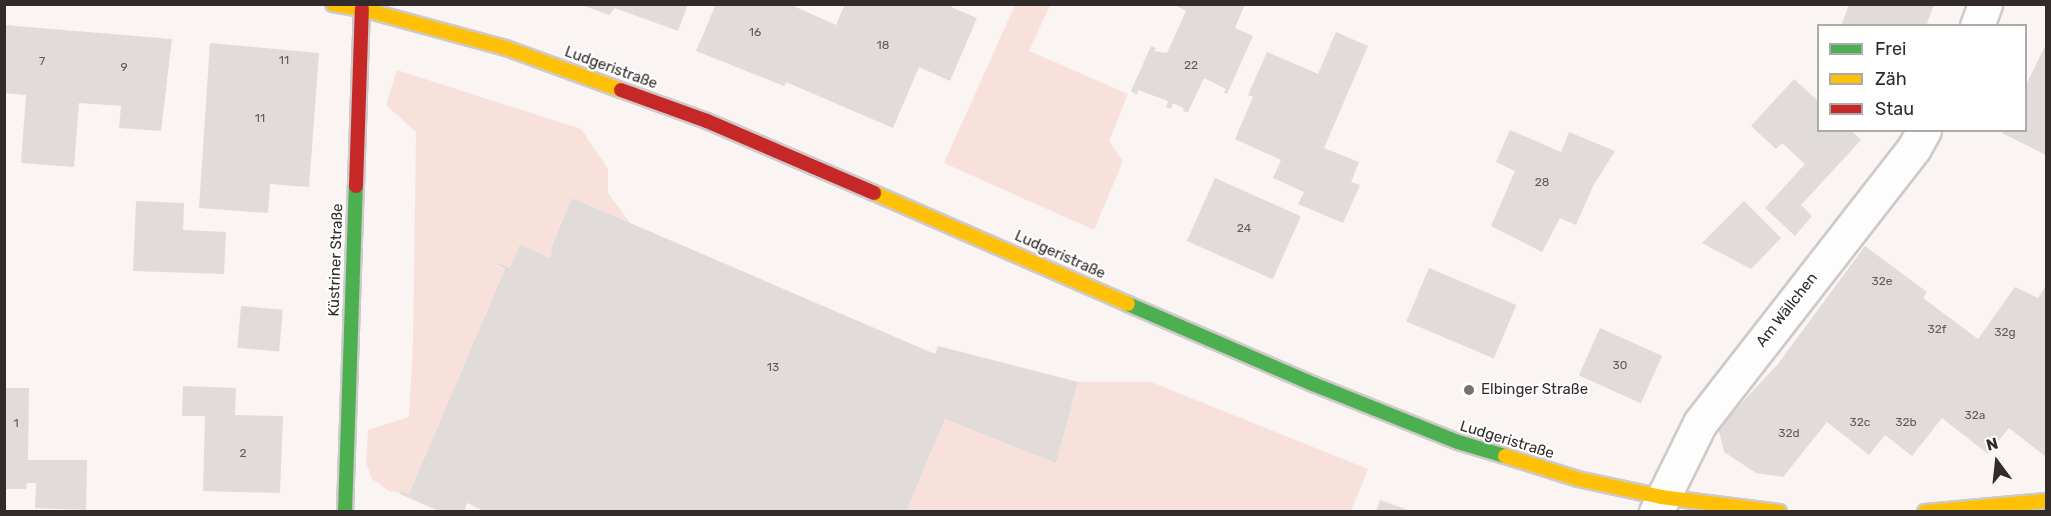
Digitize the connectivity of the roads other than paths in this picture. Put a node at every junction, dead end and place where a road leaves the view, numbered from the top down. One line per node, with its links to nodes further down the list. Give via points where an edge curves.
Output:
1 (333, 4): 3 (street, Ludgeristraße)
2 (1985, 4): 4 (street)
3 (362, 9): 7 (street, Ludgeristraße, via 506,48 707,121 1302,380 1458,442); 8 (street, Küstriner Straße)
4 (1978, 24)
5 (1923, 132): 7 (street, Am Wällchen, via 1700,423)
6 (2046, 501): 10 (street)
7 (1658, 504): 9 (street, Ludgeristraße)
8 (345, 512)
9 (1779, 512)
10 (1925, 512)

